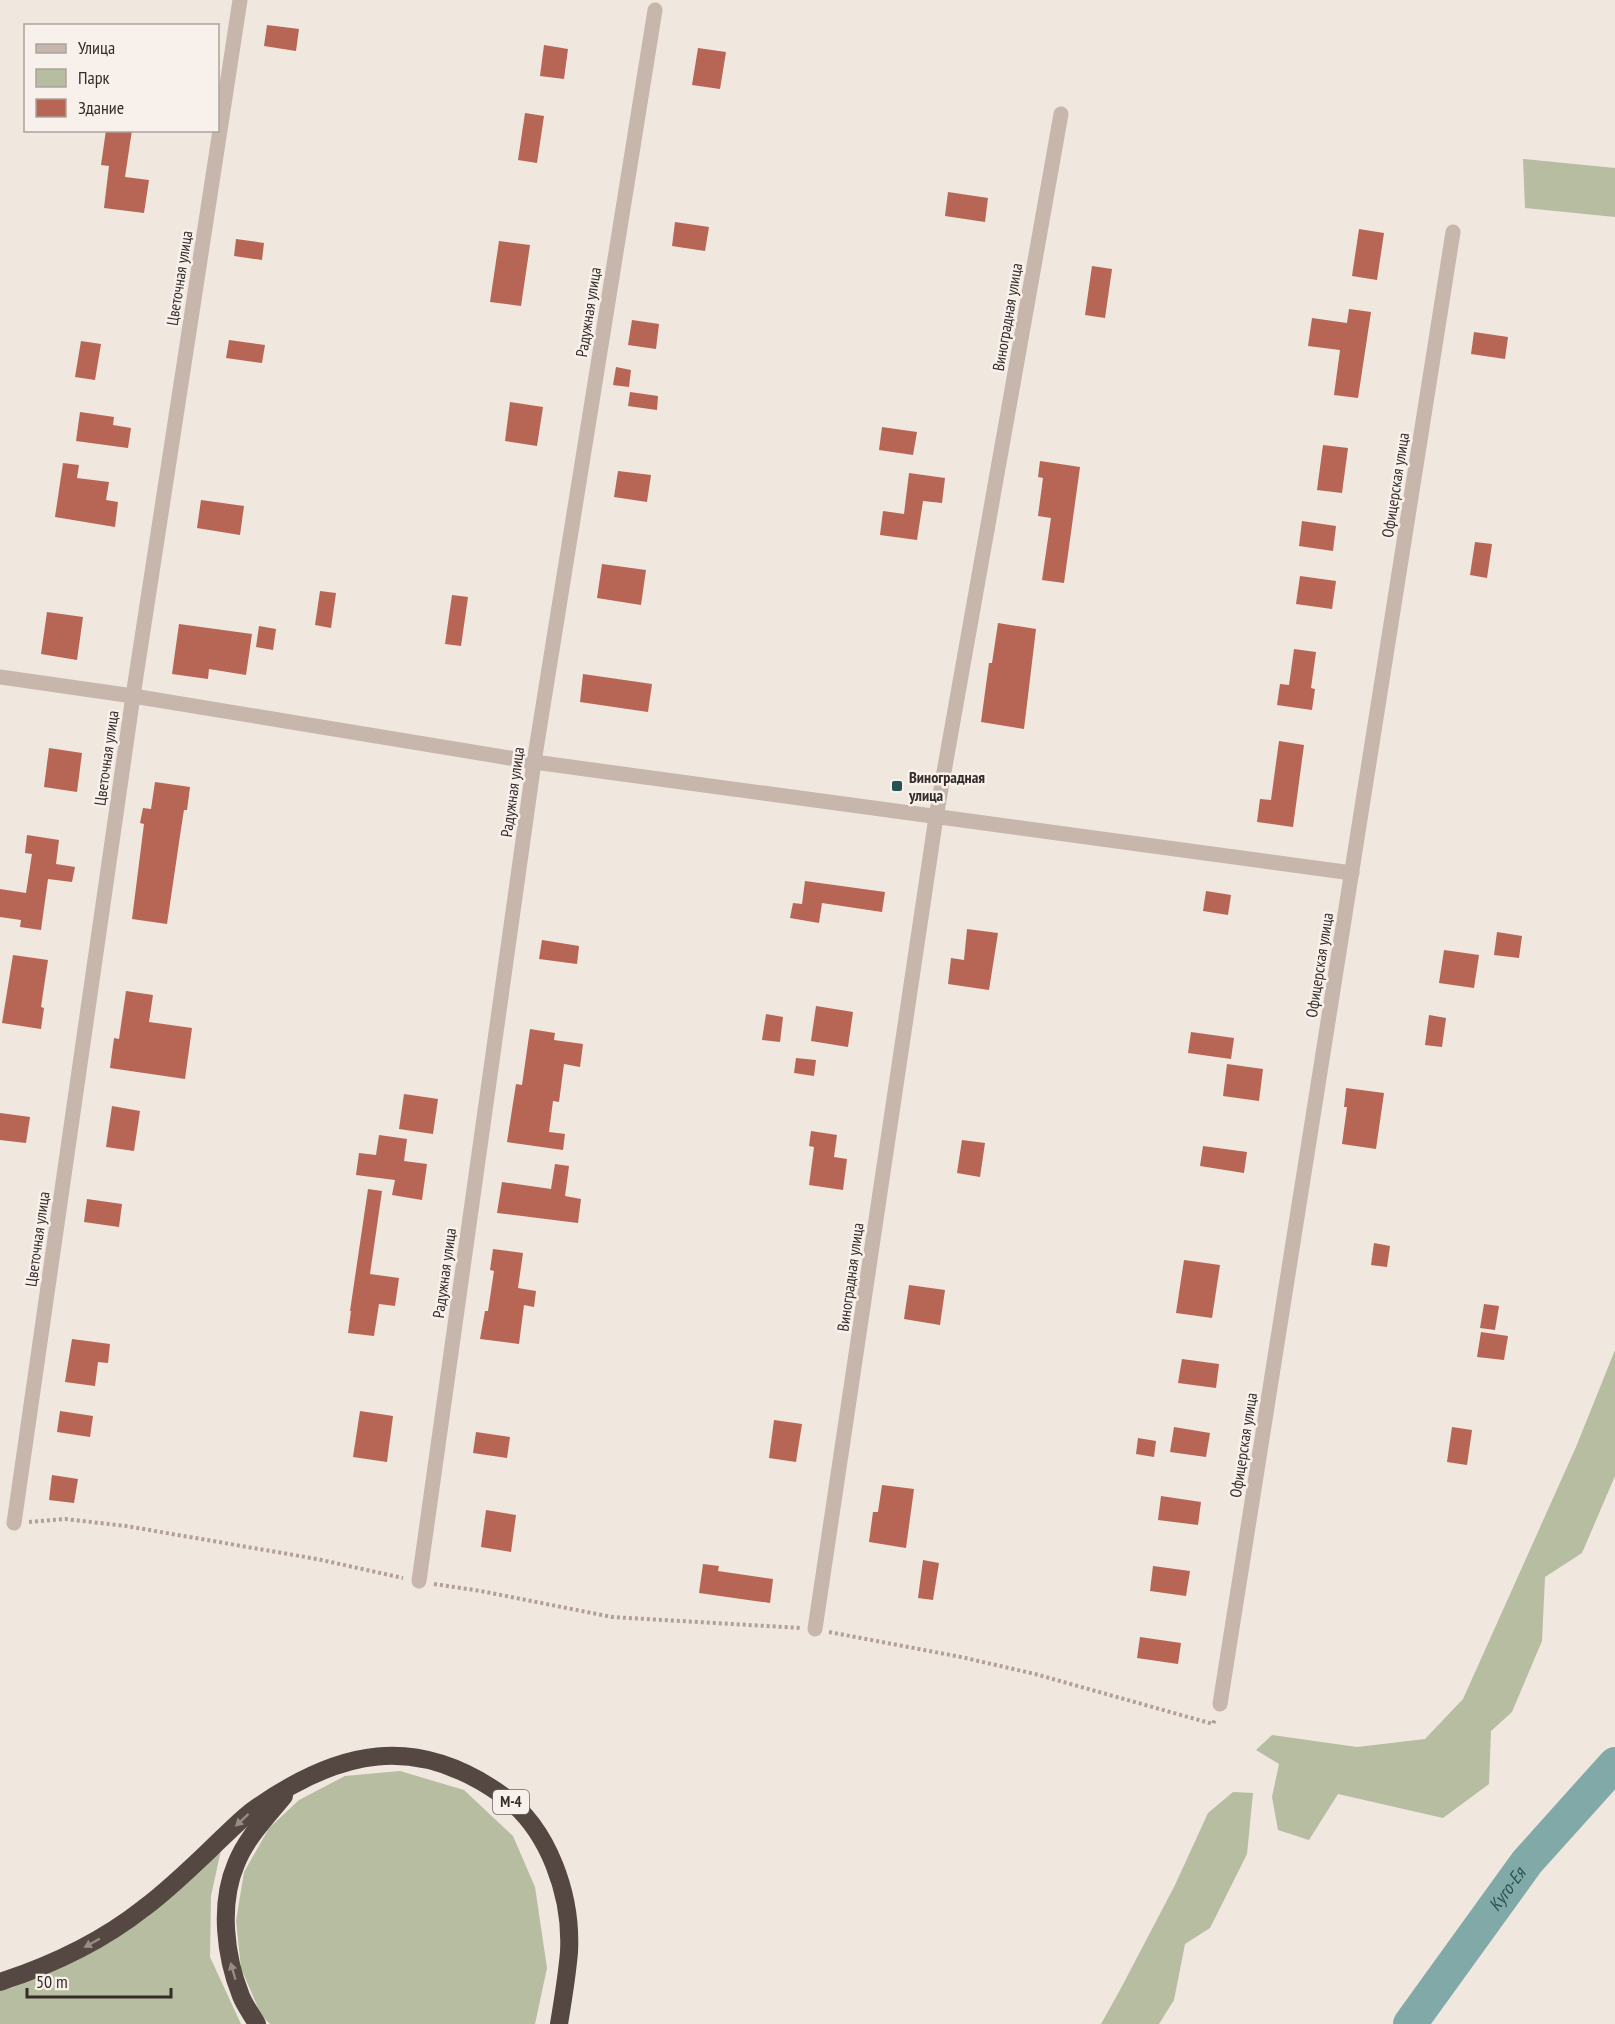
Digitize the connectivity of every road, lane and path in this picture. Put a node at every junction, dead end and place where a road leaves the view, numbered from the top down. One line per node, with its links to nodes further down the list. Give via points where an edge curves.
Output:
1 (240, 0): 6 (street, Цветочная улица)
2 (655, 10): 7 (street, Радужная улица)
3 (1061, 114): 8 (street, Виноградная улица)
4 (1453, 232): 9 (street, Офицерская улица)
5 (0, 677): 6 (street)
6 (133, 696): 7 (street); 10 (street, Цветочная улица)
7 (534, 762): 8 (street); 11 (street, Радужная улица)
8 (936, 817): 9 (street); 12 (street, Виноградная улица)
9 (1352, 873): 13 (street, Офицерская улица)
10 (14, 1522): 11 (path, via 65,1519 126,1526)
11 (419, 1581): 12 (path, via 612,1617)
12 (815, 1629): 13 (path, via 1035,1674 1213,1724)
13 (1220, 1704)
14 (291, 1787): 15 (highway, М-4, one-way to 15, via 254,1809 144,1908 96,1941 41,1969); 16 (highway, М-4, one-way to 14, via 241,1997 231,1963 226,1932 227,1896 236,1864 250,1840); 17 (highway, М-4, via 334,1765 366,1757 396,1756 426,1759 455,1768 508,1799 545,1844 567,1914 569,1951)
15 (0, 1982)
16 (257, 2024)
17 (559, 2024)

